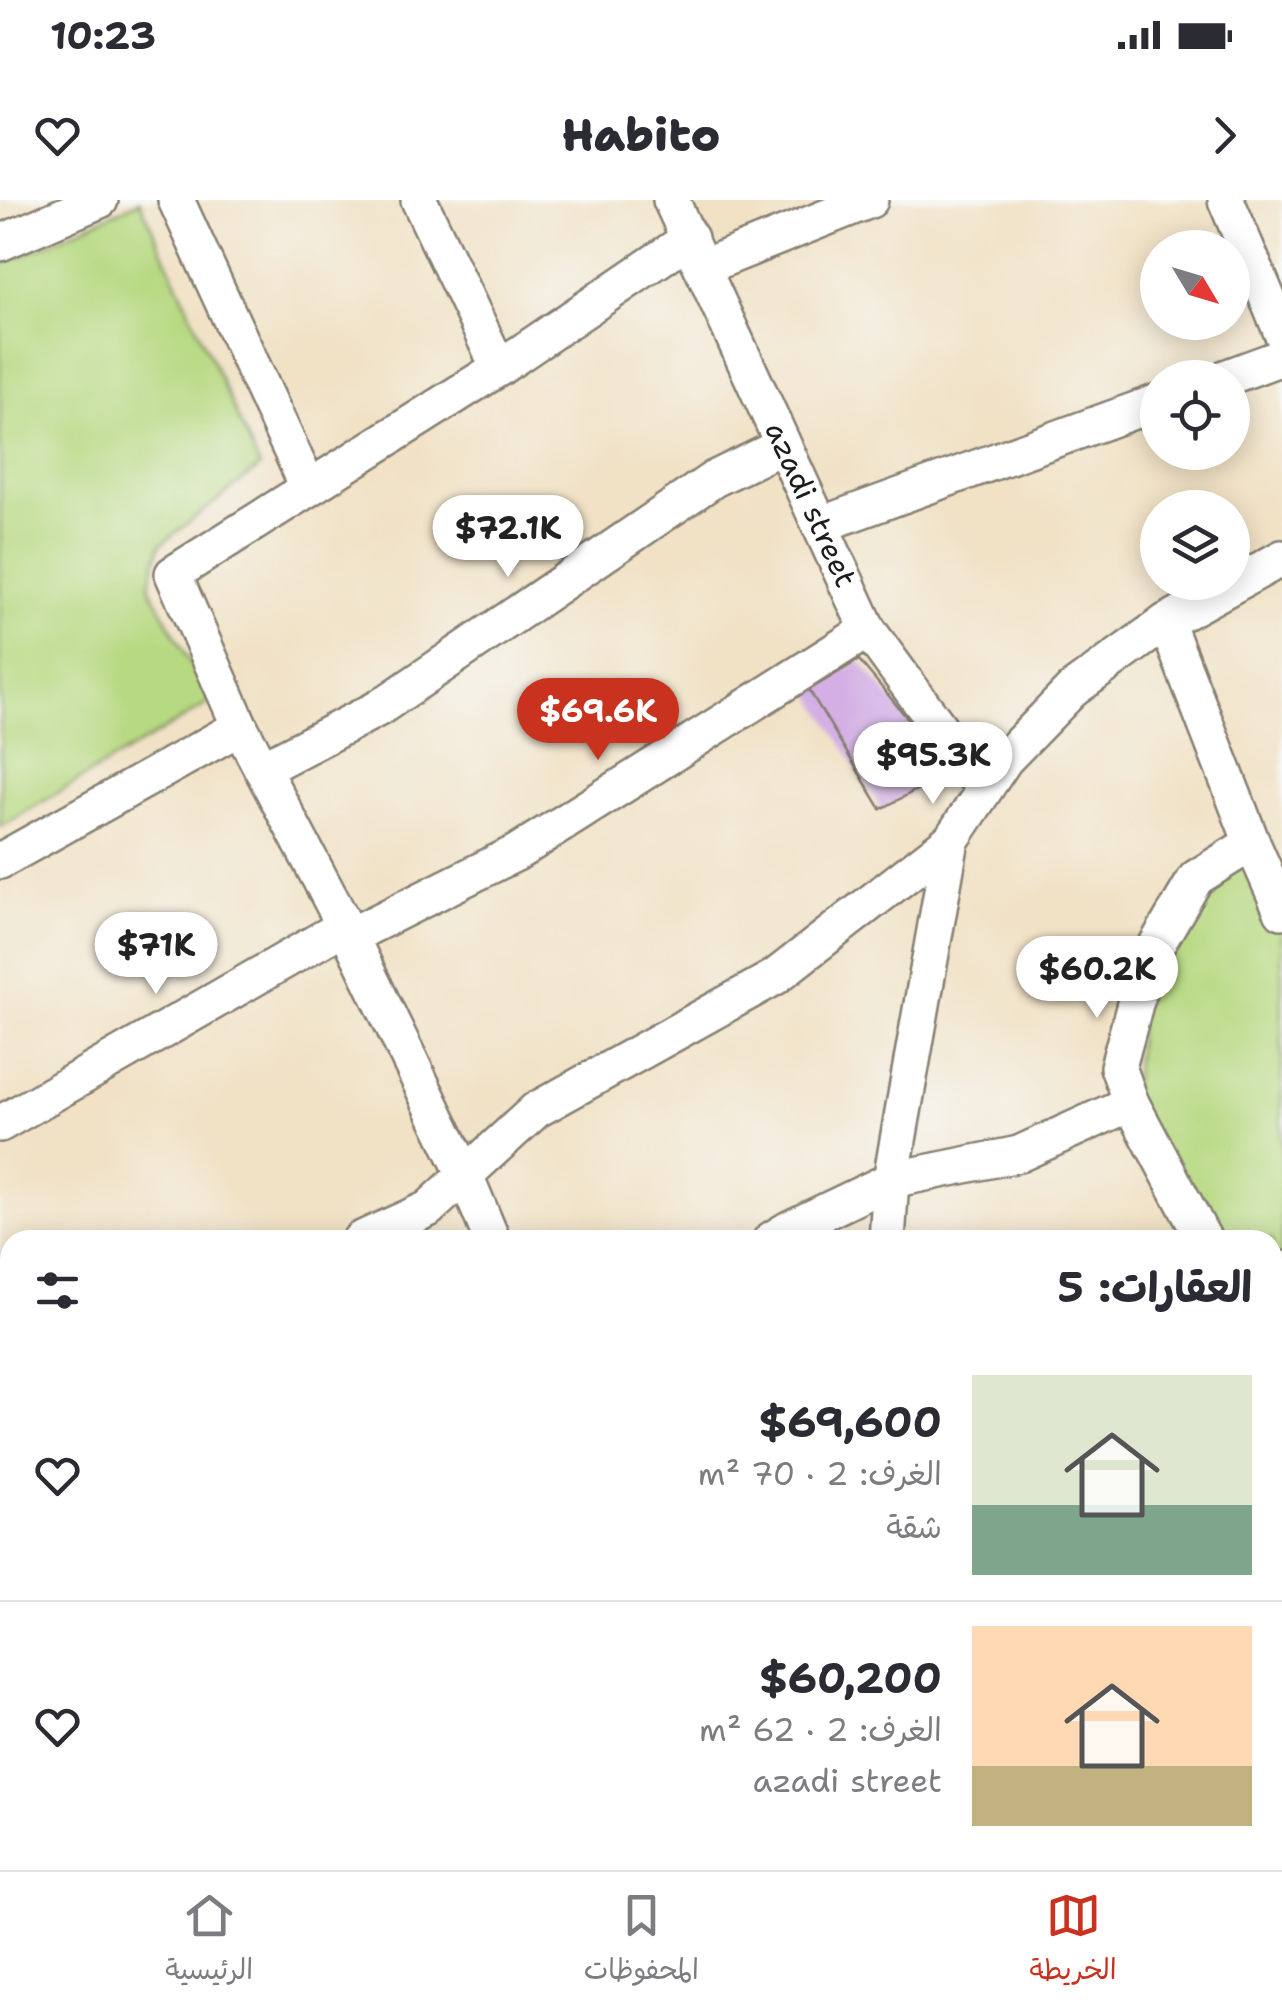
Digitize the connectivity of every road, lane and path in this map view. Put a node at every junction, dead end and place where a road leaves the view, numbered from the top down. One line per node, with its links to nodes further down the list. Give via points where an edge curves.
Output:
1 (100, 200): 7 (street)
2 (176, 200): 15 (street)
3 (418, 200): 11 (street)
4 (671, 200): 8 (street, azadi street)
5 (870, 200): 8 (street)
6 (1226, 200): 9 (street)
7 (0, 243)
8 (696, 252): 11 (street); 14 (street, azadi street)
9 (1282, 333)
10 (1282, 357): 12 (street)
11 (499, 368): 15 (street)
12 (1250, 369)
13 (1140, 408): 16 (street)
14 (782, 446): 16 (street, azadi street); 21 (street, via 714,479 379,708)
15 (308, 487): 20 (street, via 172,574)
16 (820, 524): 19 (street, azadi street)
17 (1282, 558): 18 (street)
18 (1166, 622): 22 (street, via 1072,690); 24 (street)
19 (868, 630): 22 (street, azadi street); 27 (street, via 516,853)
20 (240, 727): 21 (street); 25 (street)
21 (262, 769): 27 (street)
22 (984, 789): 23 (street)
23 (952, 840): 30 (street, via 775,976 536,1110); 31 (street)
24 (1252, 843): 26 (street); 28 (street, via 1196,878 1146,963 1118,1066)
25 (0, 861)
26 (1282, 911)
27 (348, 932): 29 (street); 30 (street)
28 (1130, 1103): 31 (street, via 1019,1154); 36 (street)
29 (0, 1124)
30 (465, 1175): 32 (street, via 428,1209); 33 (street)
31 (890, 1180): 34 (street); 35 (street)
32 (382, 1230)
33 (488, 1230)
34 (786, 1230)
35 (888, 1230)
36 (1199, 1230)

